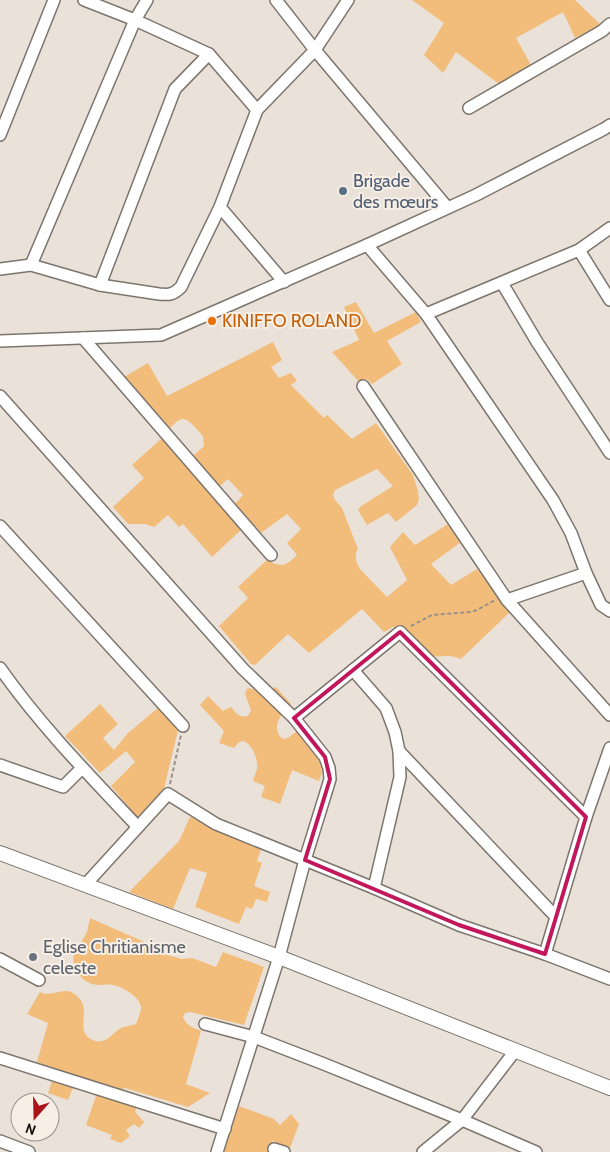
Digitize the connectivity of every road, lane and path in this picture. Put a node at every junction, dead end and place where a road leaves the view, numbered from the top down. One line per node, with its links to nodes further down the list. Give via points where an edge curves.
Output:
1 (54, 0): 13 (street)
2 (84, 0): 6 (street)
3 (147, 0): 6 (street)
4 (276, 0): 8 (street)
5 (348, 0): 8 (street)
6 (135, 20): 9 (street); 19 (street)
7 (610, 24): 10 (street)
8 (314, 50): 11 (street); 15 (street)
9 (209, 54): 11 (street); 23 (street, via 175,89)
10 (468, 108)
11 (258, 110): 14 (street)
12 (610, 125): 15 (street)
13 (0, 135)
14 (220, 207): 21 (street); 23 (street, via 176,293 159,294)
15 (447, 208): 17 (street)
16 (610, 228): 18 (street)
17 (367, 245): 21 (street); 25 (street)
18 (579, 250): 22 (street); 24 (street)
19 (31, 265): 20 (street); 23 (street)
20 (0, 268)
21 (284, 282): 26 (street, via 161,335)
22 (502, 283): 25 (street); 30 (street)
23 (100, 285)
24 (610, 300)
25 (426, 314): 33 (street, via 553,500 571,533)
26 (83, 338): 27 (street); 32 (street)
27 (0, 341)
28 (363, 386): 34 (street)
29 (0, 396): 40 (street, via 243,669)
30 (610, 453)
31 (0, 526): 41 (street)
32 (271, 555)
33 (586, 574): 34 (street); 35 (street, via 601,605)
34 (507, 600): 36 (path, via 494,600 471,612 432,615); 39 (street)
35 (610, 611)
36 (400, 632): 38 (street); 47 (street)
37 (0, 668): 45 (street, via 16,692)
38 (353, 670): 40 (street); 43 (street, via 386,708)
39 (610, 714)
40 (294, 718): 50 (street, via 325,757 330,779)
41 (183, 726): 46 (path)
42 (610, 748): 47 (street)
43 (399, 751): 52 (street, via 400,777); 53 (street)
44 (0, 765): 45 (street, via 63,787)
45 (82, 768): 48 (street)
46 (168, 794): 48 (street); 50 (street, via 216,824)
47 (586, 818): 53 (street)
48 (138, 827): 51 (street)
49 (0, 853): 51 (street)
50 (305, 860): 52 (street); 55 (street)
51 (86, 884): 55 (street)
52 (374, 888): 54 (street, via 459,925)
53 (556, 917): 54 (street)
54 (545, 954): 57 (street)
55 (279, 958): 60 (street); 61 (street)
56 (0, 959): 58 (street)
57 (610, 978)
58 (39, 980)
59 (205, 1024): 60 (street)
60 (254, 1037): 64 (street); 65 (street)
61 (514, 1051): 63 (street); 64 (street)
62 (0, 1058): 65 (street)
63 (610, 1088)
64 (462, 1120): 69 (street); 70 (street)
65 (225, 1129): 68 (street)
66 (0, 1141): 67 (street)
67 (29, 1152)
68 (217, 1152)
69 (423, 1152)
70 (536, 1152)

